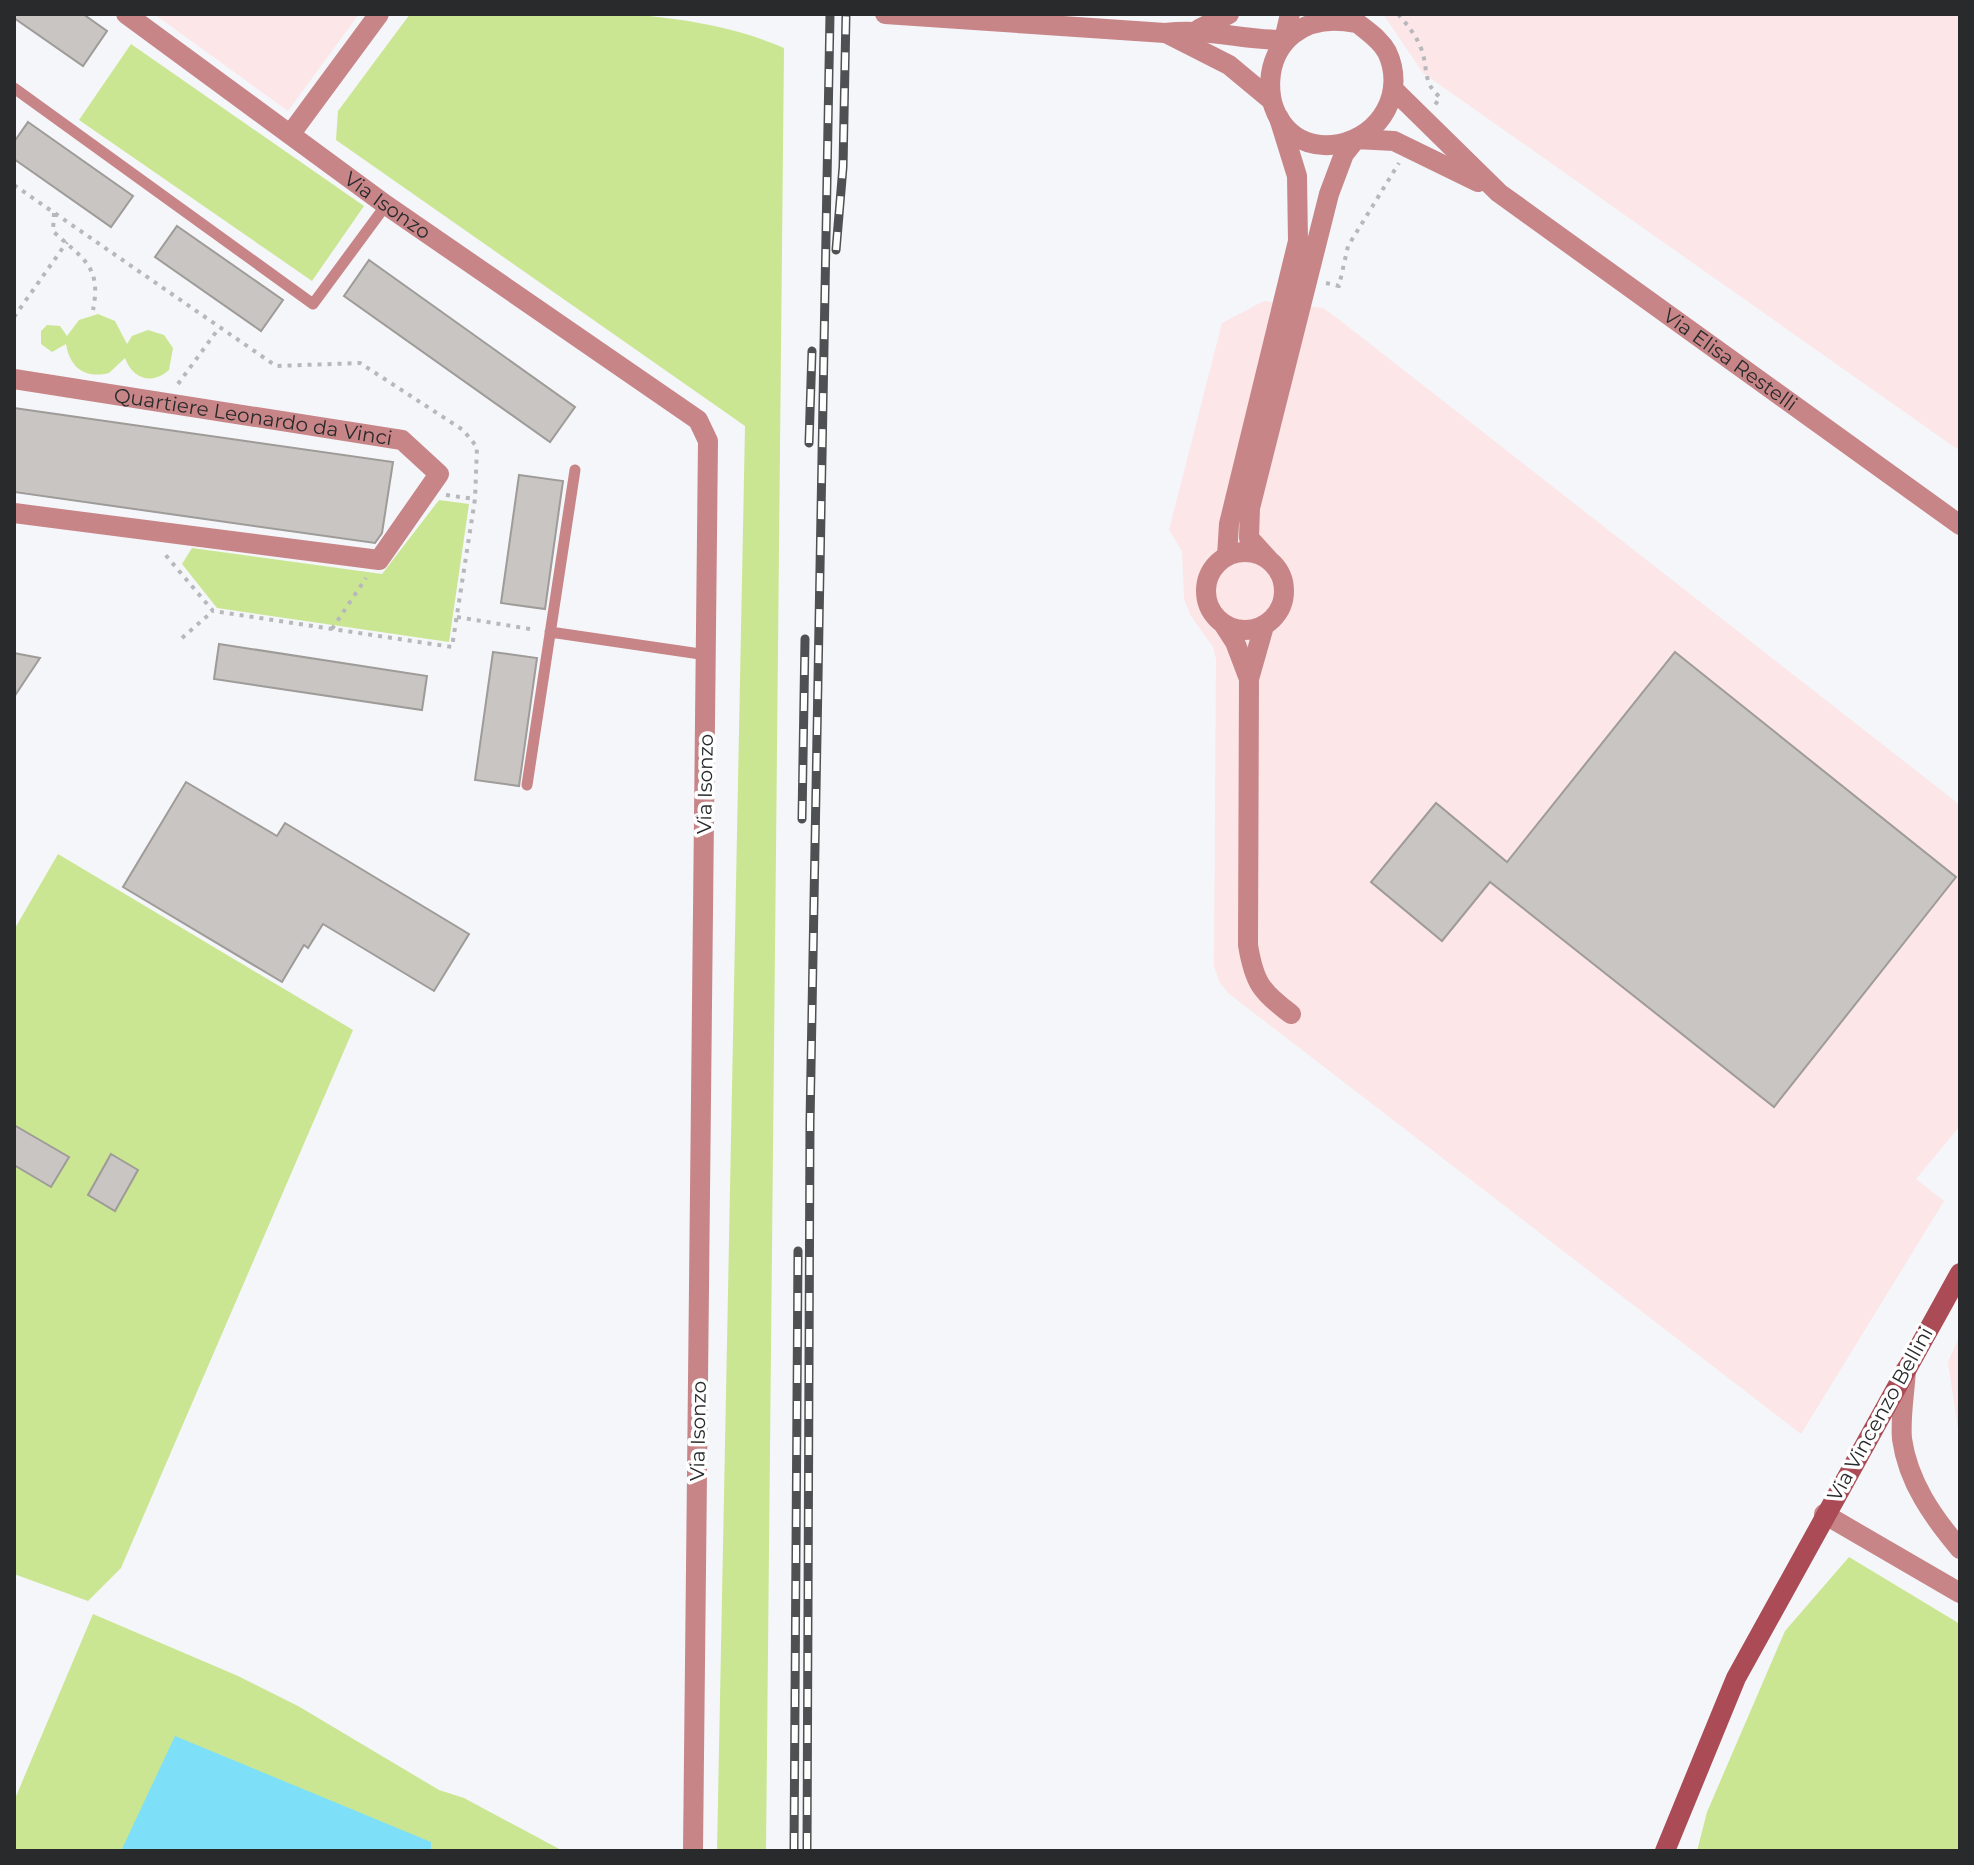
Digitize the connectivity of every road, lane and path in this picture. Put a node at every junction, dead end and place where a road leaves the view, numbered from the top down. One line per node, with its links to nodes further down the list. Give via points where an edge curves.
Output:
1 (126, 14): 16 (street, Via Isonzo)
2 (379, 14): 16 (street)
3 (885, 14): 9 (street)
4 (1229, 14): 8 (street)
5 (1290, 14): 10 (street)
6 (1398, 14): 15 (path, via 1415,34 1427,83 1440,97)
7 (1352, 19): 10 (street, via 1318,20); 12 (street, via 1386,50)
8 (1199, 29): 9 (street); 10 (street)
9 (1165, 33): 13 (street, via 1229,65)
10 (1284, 40): 13 (street, via 1268,77)
11 (14, 88): 21 (lane, via 313,304)
12 (1394, 90): 15 (street, Via Elisa Restelli); 17 (street, via 1374,128)
13 (1270, 99): 14 (street)
14 (1279, 118): 17 (street, via 1314,142 1335,145); 34 (street, via 1297,176 1298,241 1229,524)
15 (1424, 123): 20 (street, Via Elisa Restelli)
16 (292, 132): 21 (street, Via Isonzo)
17 (1356, 139): 18 (street, Via Elisa Restelli, via 1377,138); 24 (street, via 1337,168)
18 (1409, 147): 20 (street, Via Elisa Restelli); 24 (path, via 1348,246 1339,286)
19 (14, 185): 22 (path)
20 (1499, 193): 32 (street, Via Elisa Restelli)
21 (386, 205): 44 (street, Via Isonzo, via 698,420 708,441)
22 (54, 213): 23 (path, via 53,231); 27 (path)
23 (67, 242): 25 (path, via 92,270 98,286); 26 (path)
24 (1308, 278): 35 (street, via 1250,508 1249,538)
25 (93, 310)
26 (14, 317)
27 (219, 328): 29 (path); 38 (path, via 276,366 360,363 463,430 477,447)
28 (14, 379): 29 (street, Quartiere Leonardo da Vinci)
29 (165, 402): 36 (street, Quartiere Leonardo da Vinci, via 402,440 439,474)
30 (575, 470): 42 (lane)
31 (14, 513): 33 (street)
32 (1960, 525)
33 (144, 528): 36 (street); 37 (path)
34 (1227, 556): 35 (street, via 1248,552); 39 (street, via 1216,564 1206,585 1209,608)
35 (1268, 559): 40 (street, via 1277,568 1285,593 1275,618)
36 (379, 560): 41 (path)
37 (213, 611): 41 (path); 43 (path)
38 (457, 617): 41 (path, via 452,647); 42 (path)
39 (1224, 625): 40 (street, via 1251,631); 45 (street)
40 (1264, 626): 45 (street)
41 (332, 629)
42 (550, 632): 44 (lane); 46 (lane)
43 (182, 638)
44 (707, 655): 53 (street, Via Isonzo)
45 (1249, 679): 47 (street, via 1248,945 1253,976)
46 (527, 785)
47 (1291, 1014)
48 (1960, 1273): 49 (street, Via Vincenzo Bellini)
49 (1907, 1366): 50 (street, Via Vincenzo Bellini); 51 (street, via 1902,1438 1931,1515)
50 (1824, 1514): 52 (street); 54 (street, Via Vincenzo Bellini, via 1736,1678)
51 (1960, 1549)
52 (1960, 1593)
53 (693, 1851)
54 (1665, 1851)

